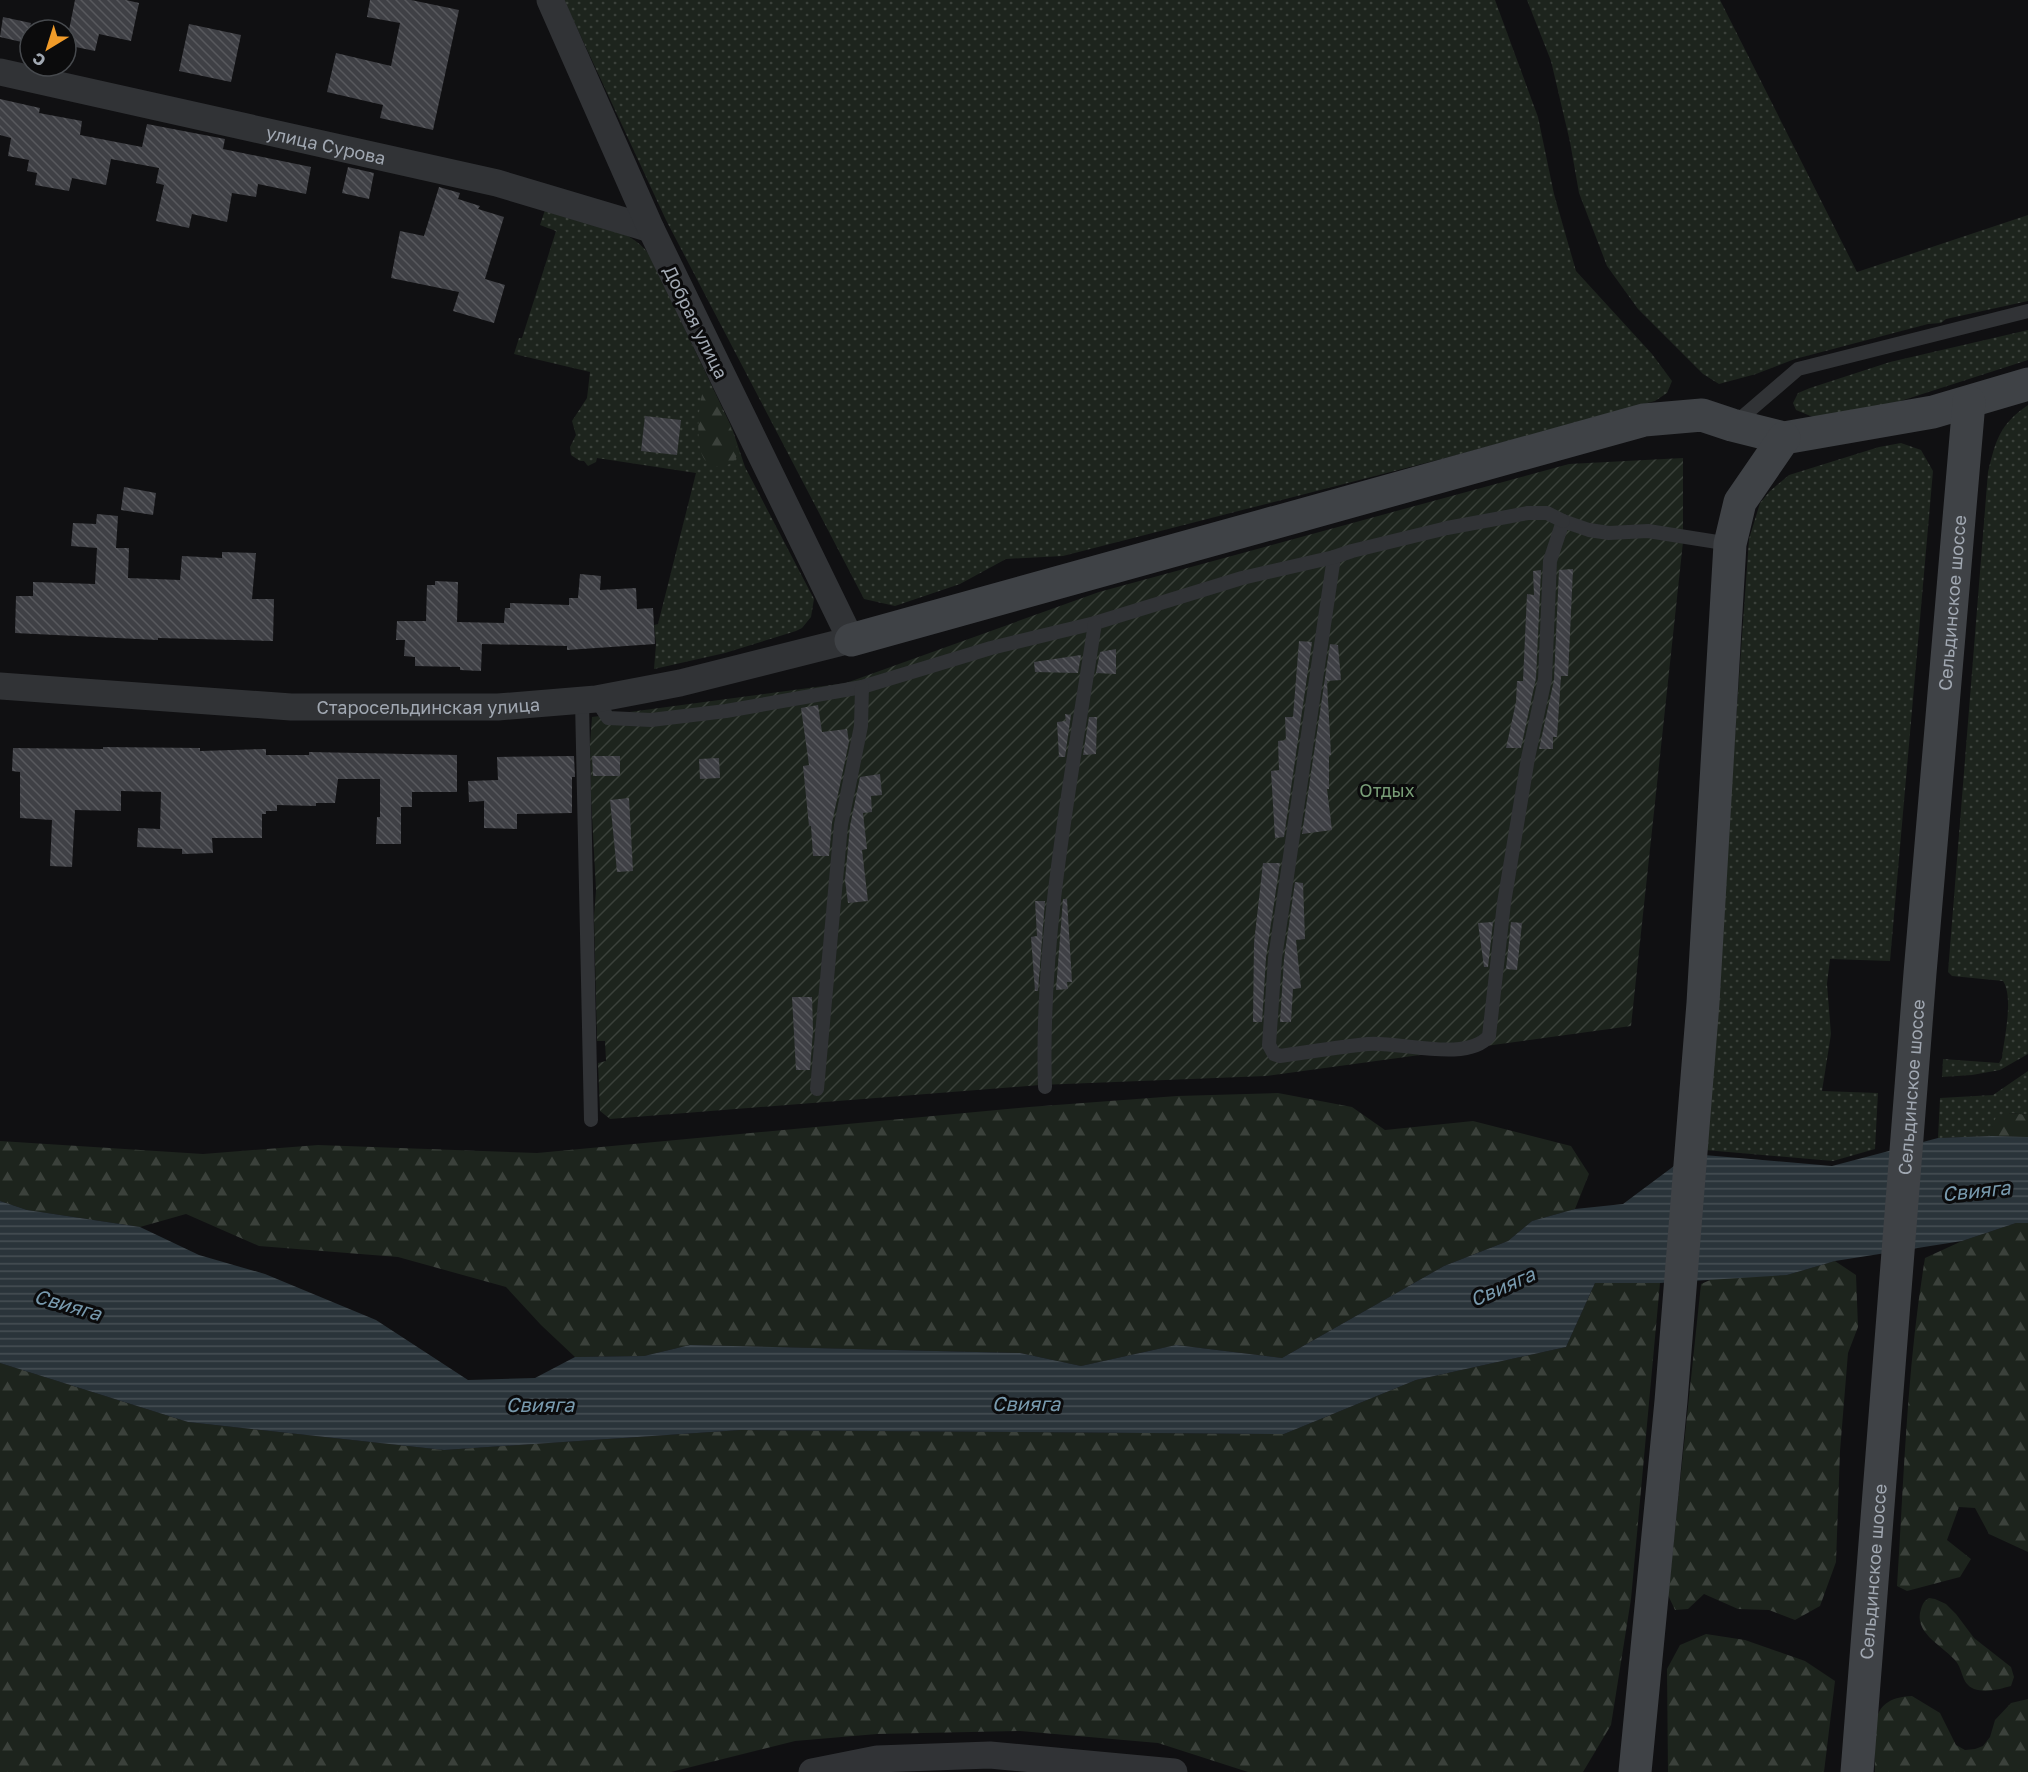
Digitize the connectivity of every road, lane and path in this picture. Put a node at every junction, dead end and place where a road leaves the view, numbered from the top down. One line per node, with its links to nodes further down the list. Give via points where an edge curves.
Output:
1 (550, 0): 3 (street, Добрая улица)
2 (0, 72): 3 (street, улица Сурова, via 497,183)
3 (651, 229): 13 (street, Добрая улица)
4 (2028, 311): 7 (lane, via 1798,369)
5 (2028, 384): 6 (main road)
6 (1969, 402): 8 (main road); 23 (main road, Сельдинское шоссе)
7 (1732, 425): 8 (main road); 13 (main road, via 1702,415 1644,420)
8 (1784, 438): 10 (main road, via 1740,502)
9 (1563, 521): 10 (lane, via 1599,531 1648,531); 11 (lane, via 1547,513 1528,513 1447,528); 11 (lane, via 1550,561 1545,679 1527,758 1504,903 1489,1036 1473,1047 1370,1044 1280,1056 1269,1045 1275,958)
10 (1730, 544): 22 (main road, via 1703,1003 1671,1401)
11 (1334, 557): 12 (lane, via 1242,578)
12 (1095, 623): 15 (lane, via 991,648); 17 (lane, via 1057,876 1043,1031)
13 (850, 640): 16 (street, Старосельдинская улица, via 680,683)
14 (0, 686): 16 (street, Старосельдинская улица, via 291,707 498,707)
15 (862, 687): 16 (lane, via 651,720 608,718); 18 (lane, via 861,726 841,825)
16 (589, 700): 19 (lane)
17 (1045, 1086)
18 (817, 1089)
19 (591, 1120)
20 (812, 1772): 21 (street, via 877,1759 990,1755)
21 (1174, 1772)
22 (1635, 1772)
23 (1857, 1772)

